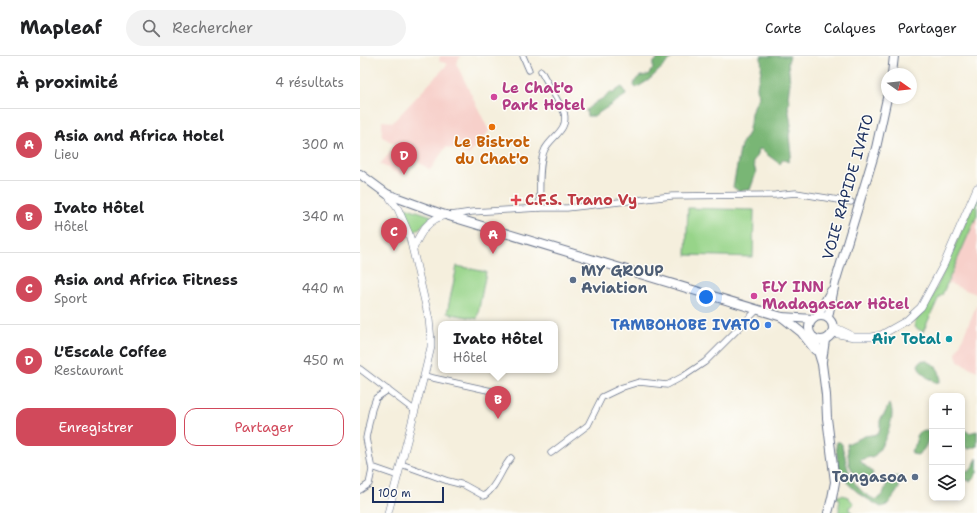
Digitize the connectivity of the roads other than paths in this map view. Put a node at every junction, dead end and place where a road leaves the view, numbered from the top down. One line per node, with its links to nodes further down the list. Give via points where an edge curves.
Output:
1 (523, 56): 4 (street)
2 (894, 56): 3 (main road)
3 (893, 68)
4 (529, 70)
5 (541, 72): 11 (street, via 565,118 562,129 546,147 542,158)
6 (886, 104): 14 (main road, VOIE RAPIDE IVATO, via 871,163)
7 (360, 174): 9 (main road)
8 (977, 188): 19 (street, via 944,264 921,307 906,321 881,335 854,337)
9 (387, 194): 12 (main road); 13 (street, via 398,208)
10 (851, 202): 11 (street, via 796,193 672,196 567,208)
11 (540, 208): 12 (street)
12 (448, 215): 13 (street, via 435,219 425,227); 15 (main road)
13 (413, 249): 24 (street, via 430,330 431,347)
14 (835, 283): 17 (main road); 18 (main road)
15 (758, 309): 16 (main road); 28 (street, via 705,362 684,376 667,385 639,382 602,397 588,425)
16 (782, 317): 17 (main road); 20 (main road); 22 (main road, via 801,332)
17 (815, 317): 18 (main road); 20 (main road, via 809,329)
18 (828, 317): 19 (main road, via 832,321)
19 (833, 330): 21 (main road)
20 (812, 336): 21 (main road); 22 (main road)
21 (825, 340): 22 (main road)
22 (822, 364): 35 (main road, via 835,482)
23 (360, 369): 25 (street)
24 (424, 376): 26 (street); 27 (street)
25 (388, 390): 27 (street); 31 (street, via 376,398 372,409 366,438)
26 (501, 393)
27 (414, 410): 30 (street)
28 (551, 453)
29 (511, 458): 30 (street, via 490,492 484,496 464,485)
30 (401, 464): 32 (street)
31 (372, 467): 32 (street); 33 (street, via 369,484)
32 (398, 476): 34 (street)
33 (360, 490)
34 (388, 513)
35 (828, 513)

